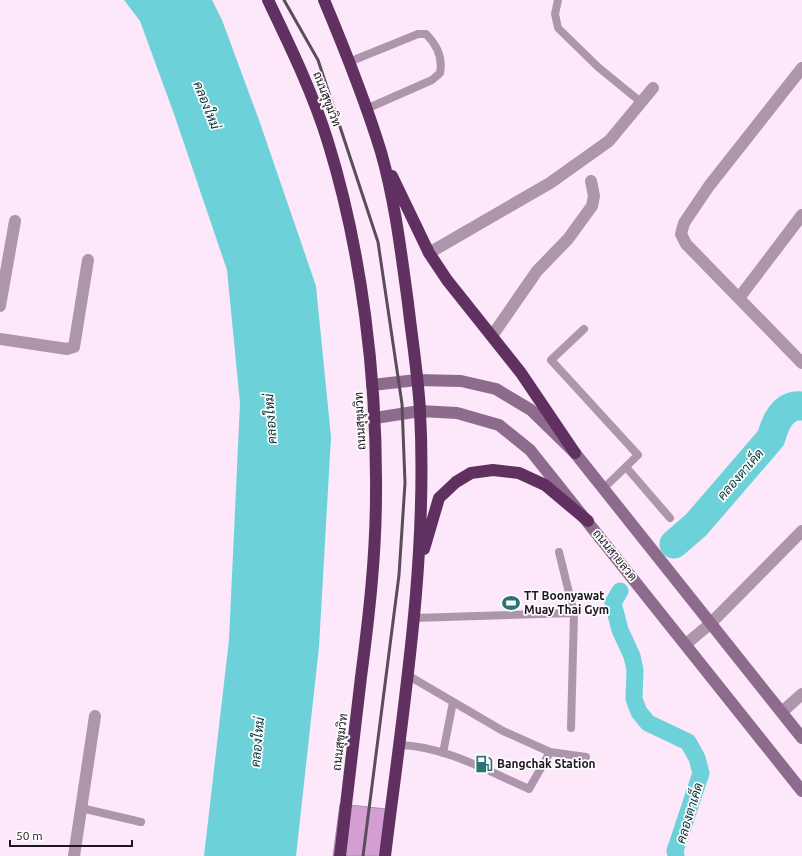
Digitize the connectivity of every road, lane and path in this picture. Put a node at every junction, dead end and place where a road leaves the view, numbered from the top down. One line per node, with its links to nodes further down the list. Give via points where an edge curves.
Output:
1 (268, 0): 22 (highway, ถนนสุขุมวิท, via 299,64 328,141 348,223 363,305)
2 (324, 0): 4 (highway)
3 (558, 0): 7 (lane, via 555,14 558,28 598,68)
4 (349, 62): 8 (highway); 8 (lane, via 418,34 426,34 434,42 442,63 440,73 432,80)
5 (802, 68): 15 (street, via 709,186 684,223 681,234 686,244)
6 (653, 88): 7 (street)
7 (642, 103): 13 (street, via 609,141 550,183)
8 (366, 109): 9 (highway)
9 (381, 153): 13 (highway); 21 (highway, via 400,237)
10 (591, 180): 18 (street, via 594,196 592,206 568,239 537,271)
11 (802, 215): 15 (street)
12 (15, 221): 16 (street)
13 (429, 253): 18 (highway)
14 (88, 260): 19 (street, via 74,346 67,349)
15 (739, 298): 20 (street)
16 (0, 306)
17 (584, 329): 26 (lane, via 551,360 638,455)
18 (492, 336): 25 (highway, via 521,373)
19 (0, 339)
20 (801, 360)
21 (417, 380): 22 (main road); 23 (highway); 25 (main road, via 461,381 496,389 531,410)
22 (372, 385): 24 (highway, ถนนสุขุมวิท)
23 (420, 411): 24 (main road, ถนนสายลวด); 29 (main road, ถนนสายลวด, via 457,413 499,425 530,450); 32 (highway)
24 (375, 418): 52 (highway, ถนนสุขุมวิท, via 376,494 373,559)
25 (574, 453): 27 (main road)
26 (626, 467): 27 (lane); 28 (lane)
27 (603, 489): 35 (main road)
28 (670, 518)
29 (588, 521): 32 (highway, via 544,485 519,473 493,470 471,473 456,482 439,498 429,526); 36 (main road, ถนนสายลวด)
30 (802, 531): 35 (street)
31 (559, 552): 33 (lane)
32 (417, 576): 34 (highway)
33 (574, 613): 34 (lane); 42 (lane)
34 (414, 618): 37 (highway)
35 (710, 624): 36 (street); 40 (main road)
36 (686, 644): 48 (main road, ถนนสายลวด)
37 (409, 676): 39 (lane); 44 (highway)
38 (802, 694): 40 (street)
39 (453, 702): 45 (lane, via 503,731); 46 (lane)
40 (782, 712): 43 (main road)
41 (96, 716): 49 (street)
42 (571, 728)
43 (802, 738)
44 (399, 744): 46 (lane, via 414,745); 53 (highway)
45 (550, 752): 46 (lane, via 529,789); 47 (lane)
46 (443, 753)
47 (586, 757)
48 (802, 791)
49 (81, 808): 50 (lane); 51 (street)
50 (141, 822)
51 (74, 856)
52 (340, 856)
53 (385, 856)

